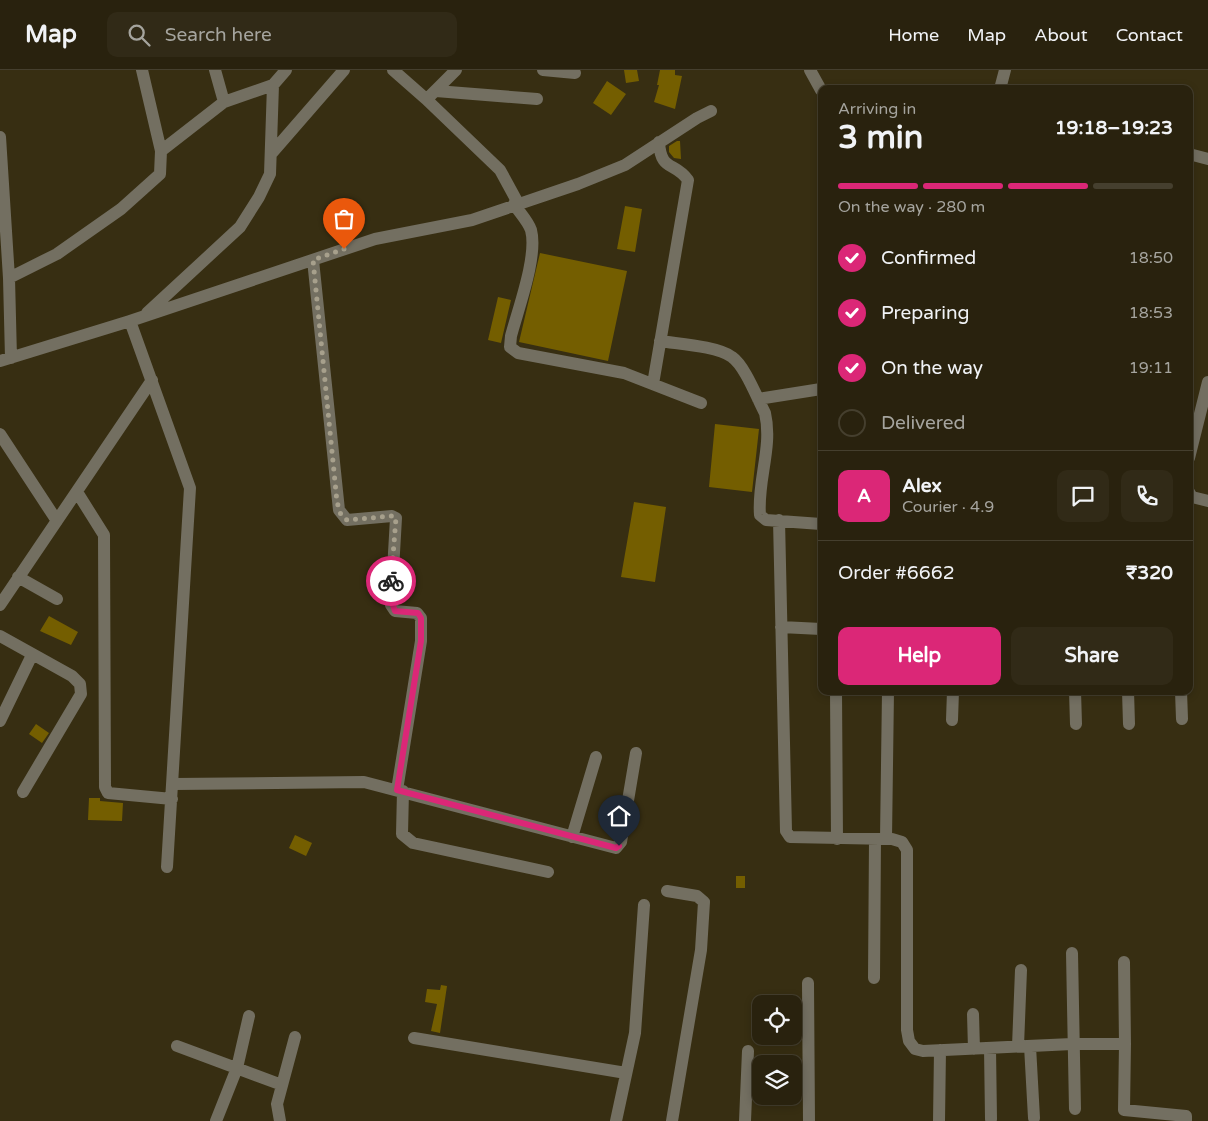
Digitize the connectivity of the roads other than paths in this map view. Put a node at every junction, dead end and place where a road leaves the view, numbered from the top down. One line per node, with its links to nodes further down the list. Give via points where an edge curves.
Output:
1 (142, 70): 20 (street)
2 (215, 70): 16 (street)
3 (286, 70): 11 (street)
4 (344, 70): 21 (street)
5 (393, 70): 14 (street)
6 (456, 70): 14 (street)
7 (543, 70): 10 (street)
8 (810, 70): 12 (street)
9 (1004, 70): 13 (street)
10 (575, 73)
11 (273, 85): 16 (street); 21 (street)
12 (818, 85)
13 (1001, 85)
14 (431, 95): 15 (street); 24 (street, via 500,170)
15 (537, 99)
16 (224, 102): 20 (street)
17 (711, 111): 19 (street)
18 (0, 137): 26 (street)
19 (659, 142): 24 (street, via 625,164 578,184); 29 (street, via 664,163 688,180)
20 (161, 151): 26 (street, via 160,174 121,209 57,254)
21 (271, 154): 27 (street, via 270,174 240,227)
22 (1193, 155): 23 (street)
23 (1208, 160)
24 (516, 203): 25 (street, via 472,220 375,239); 33 (street, via 533,239 510,347 518,352 624,373)
25 (313, 260): 27 (street); 66 (street, via 339,510 347,520 396,518 391,605 395,611 418,613 421,618 421,641)
26 (9, 278): 30 (street)
27 (144, 317): 28 (street)
28 (130, 321): 30 (street); 31 (street)
29 (660, 341): 33 (street); 35 (street, via 731,356)
30 (5, 359)
31 (152, 380): 39 (street); 65 (street, via 190,488)
32 (1208, 382): 38 (street)
33 (653, 384): 36 (street)
34 (818, 389): 35 (street)
35 (758, 399): 42 (street, via 765,413 768,434 760,515 766,520)
36 (701, 403)
37 (0, 434): 43 (street)
38 (1193, 442)
39 (76, 492): 43 (street); 68 (street, via 104,535 105,787 108,793)
40 (1193, 496): 41 (street)
41 (1208, 501)
42 (779, 520): 44 (street); 48 (street)
43 (57, 521): 45 (street)
44 (818, 524)
45 (18, 577): 46 (street); 47 (street)
46 (57, 599)
47 (0, 605)
48 (781, 627): 49 (street); 70 (street, via 786,831 790,837)
49 (818, 629)
50 (0, 636): 51 (street)
51 (32, 655): 60 (street); 67 (street, via 72,676 80,684 82,694)
52 (836, 695): 70 (street)
53 (888, 695): 71 (street)
54 (953, 695): 59 (street)
55 (1075, 695): 61 (street)
56 (1128, 695): 62 (street)
57 (1181, 695): 58 (street)
58 (1182, 719)
59 (952, 720)
60 (0, 721)
61 (1076, 724)
62 (1129, 724)
63 (636, 753): 69 (street, via 619,846 616,848)
64 (596, 757): 69 (street)
65 (174, 784): 66 (street, via 350,781); 68 (street)
66 (400, 791): 69 (street); 73 (street, via 402,834 413,843)
67 (24, 792)
68 (172, 799): 72 (street)
69 (572, 837)
70 (837, 839): 71 (street)
71 (880, 839): 79 (street); 91 (street, via 902,842 907,850 909,1041 914,1050)
72 (167, 867)
73 (548, 872)
74 (667, 890): 103 (street, via 697,896 704,902 699,968)
75 (644, 905): 94 (street, via 635,1033)
76 (1072, 954): 85 (street)
77 (1124, 962): 86 (street)
78 (1021, 970): 88 (street)
79 (874, 978)
80 (808, 983): 105 (street)
81 (973, 1014): 90 (street)
82 (249, 1016): 93 (street)
83 (295, 1037): 95 (street)
84 (414, 1038): 94 (street)
85 (1072, 1044): 86 (street); 88 (street); 96 (street)
86 (1125, 1044): 97 (street)
87 (177, 1046): 93 (street)
88 (1024, 1046): 89 (street); 98 (street)
89 (990, 1048): 90 (street); 99 (street)
90 (974, 1049): 91 (street)
91 (940, 1050): 106 (street)
92 (748, 1051): 104 (street)
93 (237, 1068): 95 (street); 100 (street)
94 (626, 1074): 102 (street)
95 (282, 1085): 101 (street, via 277,1104)
96 (1075, 1109)
97 (1124, 1116): 107 (street, via 1186,1116)
98 (1034, 1118)
99 (991, 1119)
100 (216, 1121)
101 (280, 1121)
102 (616, 1121)
103 (672, 1121)
104 (745, 1121)
105 (809, 1121)
106 (939, 1121)
107 (1186, 1121)

